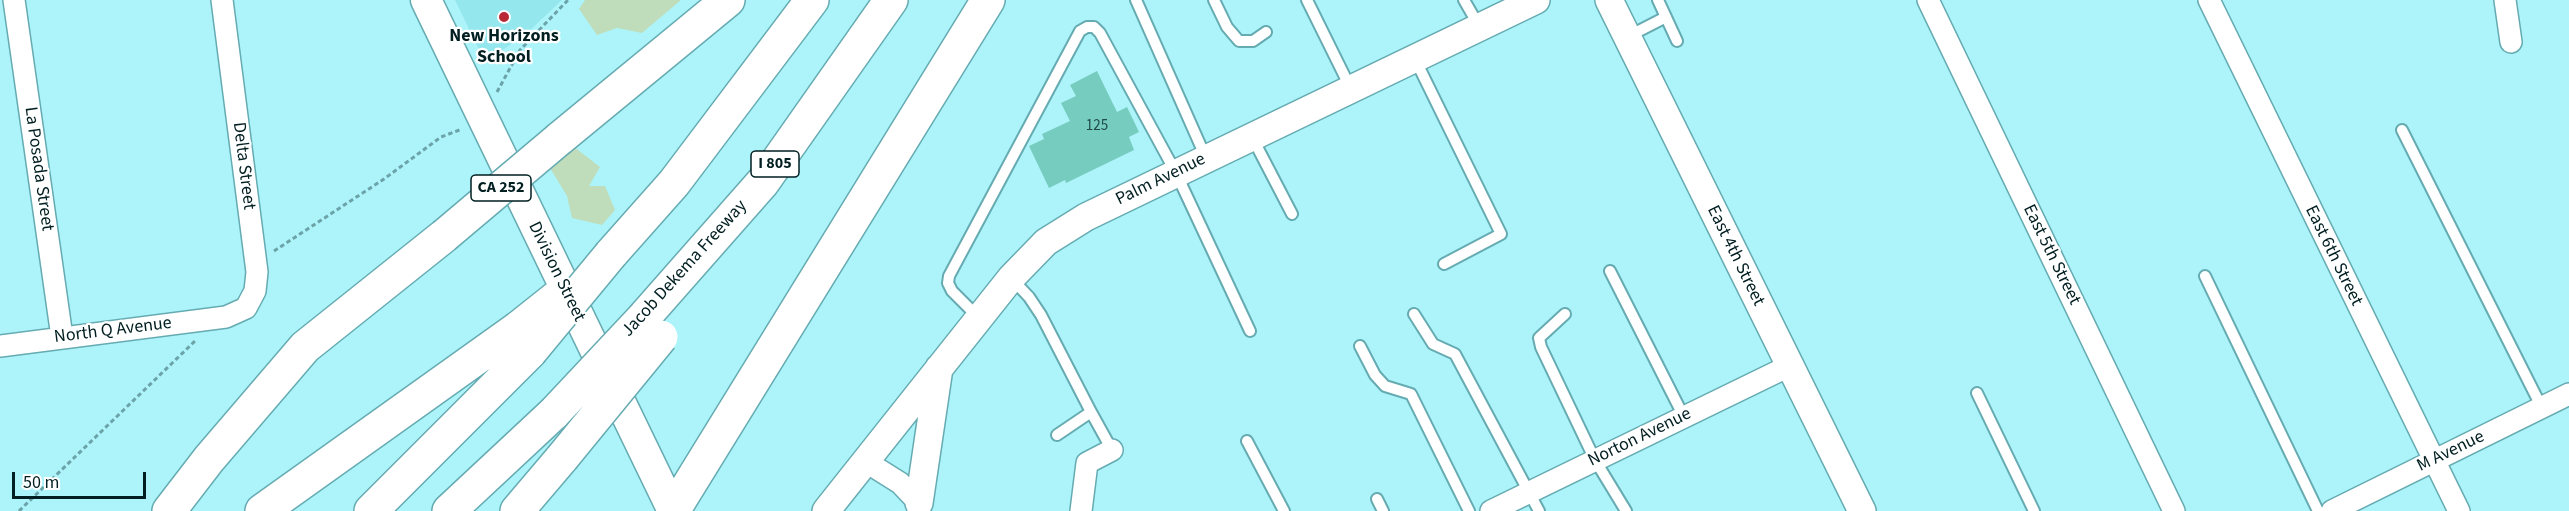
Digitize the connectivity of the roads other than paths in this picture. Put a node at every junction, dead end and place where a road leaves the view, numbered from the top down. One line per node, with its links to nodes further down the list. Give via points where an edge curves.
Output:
1 (14, 0): 41 (street, La Posada Street)
2 (222, 0): 37 (street, Delta Street, via 257,272 255,291 246,308)
3 (426, 0): 66 (main road, Division Street)
4 (728, 0): 61 (highway, CA 252, bridge, via 304,347)
5 (812, 0): 42 (highway, bridge, via 675,183 611,254)
6 (891, 0): 39 (highway, Jacob Dekema Freeway / I 805, via 763,182)
7 (988, 0): 66 (highway)
8 (1136, 0): 28 (lane)
9 (1214, 0): 20 (lane, via 1239,41 1252,41)
10 (1307, 0): 25 (lane)
11 (1464, 0): 19 (lane)
12 (1609, 0): 21 (street, East 4th Street)
13 (1658, 0): 18 (lane)
14 (1928, 0): 76 (street, East 5th Street)
15 (2209, 0): 57 (street, East 6th Street)
16 (2505, 0): 23 (street)
17 (1533, 1): 19 (street, Palm Avenue)
18 (1666, 17): 21 (lane); 22 (lane)
19 (1479, 27): 24 (street, Palm Avenue)
20 (1266, 32)
21 (1627, 37): 45 (street, East 4th Street)
22 (1677, 41)
23 (2511, 42)
24 (1415, 58): 25 (street, Palm Avenue); 31 (lane, via 1501,234)
25 (1352, 89): 27 (street, Palm Avenue)
26 (2402, 130): 49 (lane)
27 (1252, 137): 28 (street, Palm Avenue); 30 (lane)
28 (1206, 159): 29 (street, Palm Avenue)
29 (1176, 173): 34 (street, Palm Avenue, via 1086,217 1046,242); 38 (lane, via 1100,33 1094,27 1080,30 949,276 952,291); 40 (lane)
30 (1292, 214)
31 (1444, 264)
32 (1610, 271): 51 (lane)
33 (2205, 276): 77 (lane)
34 (1011, 278): 38 (street, Palm Avenue); 50 (lane, via 1041,315)
35 (1414, 314): 59 (lane, via 1433,344 1455,354)
36 (1565, 314): 55 (lane, via 1539,338)
37 (226, 317): 41 (street, North Q Avenue)
38 (979, 318): 46 (street, Palm Avenue)
39 (653, 327): 64 (highway, Jacob Dekema Freeway / I 805, bridge); 65 (highway, bridge, via 562,458)
40 (1250, 331)
41 (62, 338): 43 (street, North Q Avenue)
42 (524, 340): 62 (highway); 63 (highway)
43 (0, 346)
44 (1360, 346): 71 (lane, via 1385,386 1411,394)
45 (1789, 366): 51 (street, Norton Avenue); 74 (street, East 4th Street)
46 (939, 367): 56 (street, Palm Avenue); 60 (street)
47 (1977, 393): 75 (lane)
48 (2569, 394): 49 (street, M Avenue)
49 (2542, 408): 57 (street, M Avenue)
50 (1091, 412): 52 (lane); 54 (lane)
51 (1684, 417): 55 (street, Norton Avenue)
52 (1056, 435)
53 (1247, 441): 69 (lane)
54 (1112, 450): 68 (street, via 1087,462)
55 (1595, 460): 59 (street, Norton Avenue); 73 (lane)
56 (865, 461): 60 (street, via 900,483); 67 (street, Palm Avenue)
57 (2433, 461): 78 (street, M Avenue); 79 (street, East 6th Street)
58 (1377, 499): 70 (lane)
59 (1534, 502): 72 (street, Norton Avenue)
60 (919, 507)
61 (169, 511)
62 (262, 511)
63 (371, 511)
64 (448, 511)
65 (517, 511)
66 (673, 511)
67 (826, 511)
68 (1081, 511)
69 (1284, 511)
70 (1383, 511)
71 (1469, 511)
72 (1491, 511)
73 (1626, 511)
74 (1862, 511)
75 (2034, 511)
76 (2174, 511)
77 (2318, 511)
78 (2332, 511)
79 (2459, 511)

